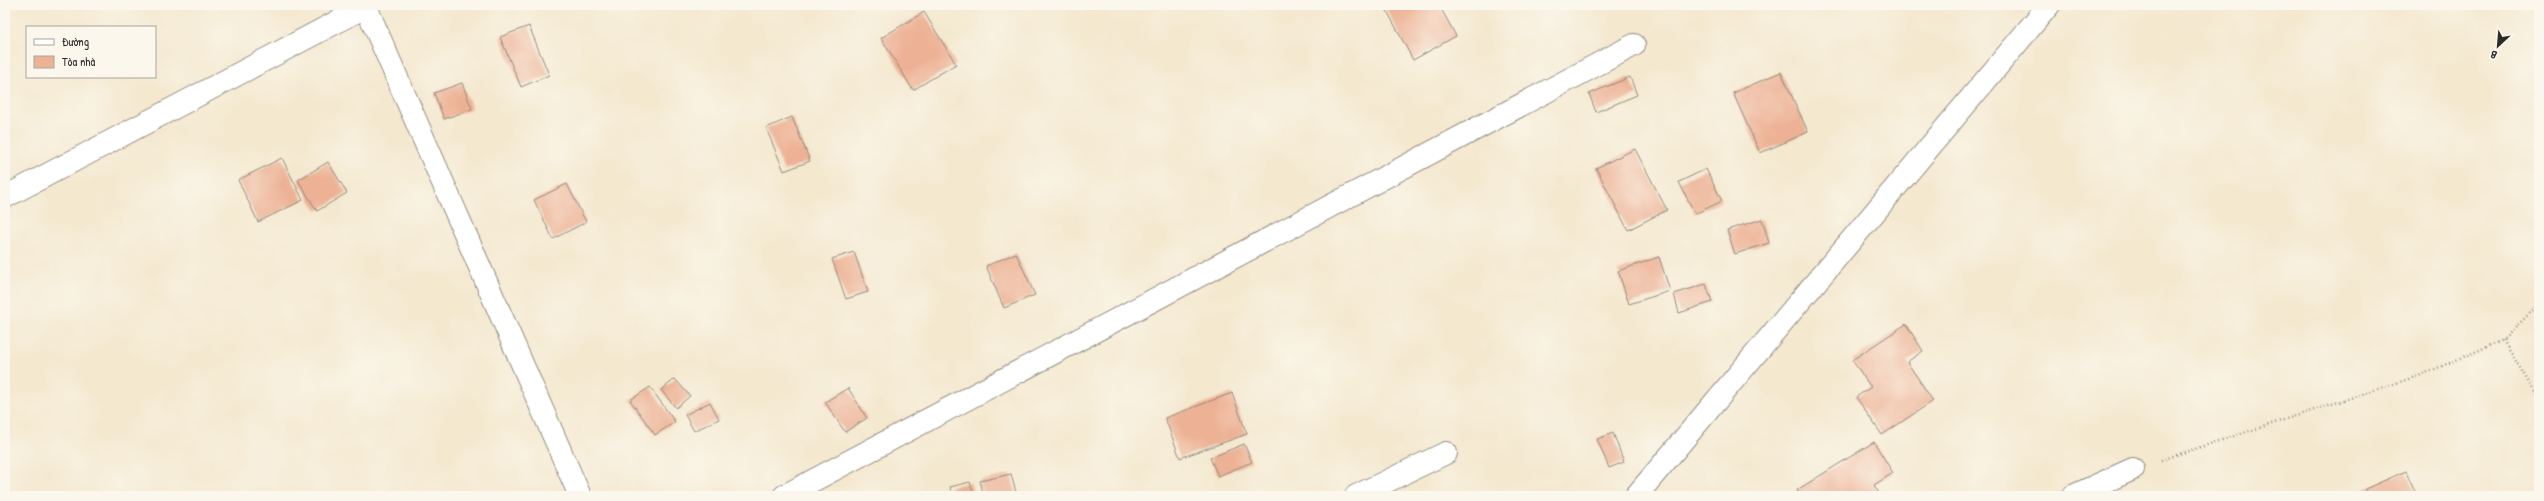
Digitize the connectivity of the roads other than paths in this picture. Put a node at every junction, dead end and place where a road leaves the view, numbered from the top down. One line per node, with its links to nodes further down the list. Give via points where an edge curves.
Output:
1 (2049, 5): 10 (street)
2 (367, 6): 4 (street); 7 (street)
3 (1634, 45): 8 (street)
4 (5, 197)
5 (1446, 454): 9 (street)
6 (2133, 469): 11 (street)
7 (580, 496)
8 (784, 496)
9 (1356, 496)
10 (1636, 496)
11 (2073, 496)

